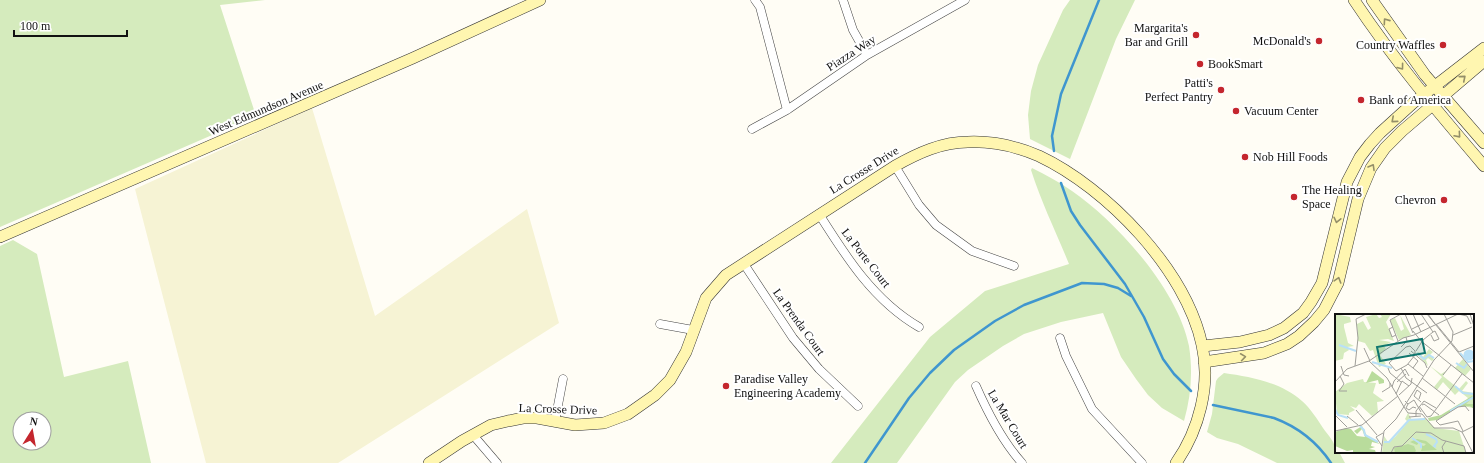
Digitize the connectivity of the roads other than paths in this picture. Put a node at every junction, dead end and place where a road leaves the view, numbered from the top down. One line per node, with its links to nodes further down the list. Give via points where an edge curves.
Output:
1 (540, 0): 20 (street, West Edmundson Avenue, via 406,61)
2 (755, 0): 14 (street, via 760,7)
3 (844, 0): 8 (street, via 853,30)
4 (965, 0): 8 (street, Piazza Way)
5 (1354, 0): 11 (street, one-way to 11)
6 (1372, 0): 10 (street, one-way to 6)
7 (1484, 48): 10 (street)
8 (867, 55): 14 (street, Piazza Way)
9 (1484, 61): 12 (street, one-way to 9)
10 (1434, 86): 11 (street); 12 (street)
11 (1424, 95): 13 (street); 27 (street, one-way to 27, via 1380,133 1353,171 1344,195 1322,283 1303,313 1284,328 1255,340)
12 (1443, 96): 13 (street); 16 (street)
13 (1432, 105): 18 (street, one-way to 18); 28 (street, one-way to 13, via 1264,353 1300,336 1314,322 1338,283 1358,199 1371,168 1385,148)
14 (787, 110): 15 (street, Piazza Way)
15 (752, 129)
16 (1484, 143)
17 (895, 166): 19 (street, La Crosse Drive); 22 (street, via 919,205 936,225 972,251); 27 (street, La Crosse Drive, via 932,148 970,142 1004,145 1056,166 1096,192 1146,242 1186,300)
18 (1484, 166)
19 (819, 214): 21 (street, La Crosse Drive); 24 (street, La Porte Court, via 844,253 870,286 903,317)
20 (0, 237)
21 (744, 264): 25 (street, La Crosse Drive, via 726,275 706,298); 31 (street, La Prenda Court, via 793,338 819,370)
22 (1014, 266)
23 (660, 324): 25 (street)
24 (919, 327)
25 (693, 330): 32 (street, La Crosse Drive, via 686,352 670,380 655,396 628,414 604,423 575,425)
26 (1060, 338): 37 (street, via 1092,409)
27 (1203, 346): 28 (street, La Crosse Drive)
28 (1204, 362): 38 (street, La Crosse Drive, via 1201,409 1192,436)
29 (563, 379): 32 (street)
30 (976, 386): 36 (street, La Mar Court, via 1014,454)
31 (858, 406)
32 (555, 421): 33 (street, La Crosse Drive, via 530,418 508,421)
33 (473, 435): 34 (street, La Crosse Drive); 35 (street)
34 (429, 463)
35 (497, 463)
36 (1022, 463)
37 (1142, 463)
38 (1176, 463)

